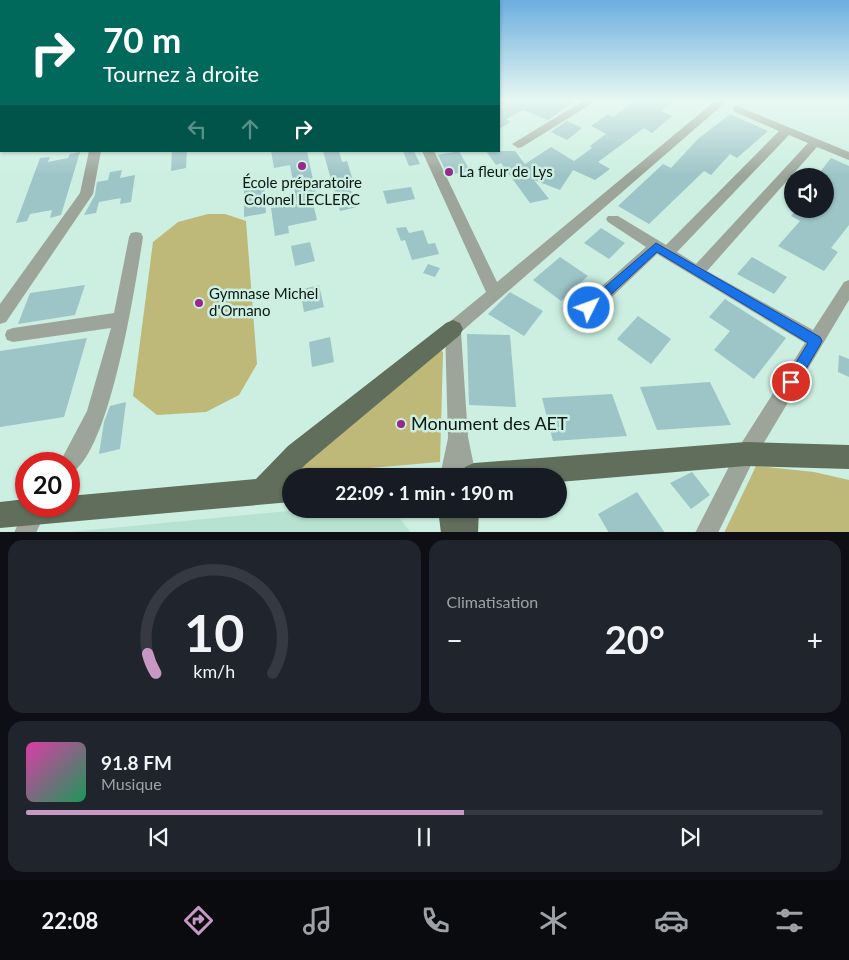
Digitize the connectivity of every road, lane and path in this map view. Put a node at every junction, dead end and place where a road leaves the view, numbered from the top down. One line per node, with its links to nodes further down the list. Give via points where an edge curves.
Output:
1 (549, 126): 6 (street)
2 (693, 126): 15 (street)
3 (776, 126): 4 (street)
4 (786, 130): 5 (street); 12 (street)
5 (815, 142): 9 (street); 13 (street)
6 (518, 144)
7 (95, 152): 17 (street, via 86,194)
8 (428, 152): 15 (street)
9 (849, 156)
10 (613, 219): 12 (street)
11 (136, 237): 18 (street)
12 (662, 250): 13 (street); 16 (street)
13 (697, 272): 21 (street)
14 (849, 286): 21 (street)
15 (495, 294): 19 (street)
16 (589, 308)
17 (0, 317)
18 (122, 319): 20 (street); 23 (street, via 100,405)
19 (454, 329): 22 (street); 30 (main road, via 297,455)
20 (13, 335)
21 (816, 341): 24 (street)
22 (458, 437): 26 (street); 27 (street)
23 (78, 452)
24 (746, 454): 25 (main road); 28 (main road); 34 (street)
25 (849, 457)
26 (452, 468)
27 (464, 468)
28 (567, 468)
29 (282, 490): 30 (main road)
30 (263, 491): 31 (main road)
31 (80, 512)
32 (0, 515): 33 (main road)
33 (15, 516)
34 (706, 532)

